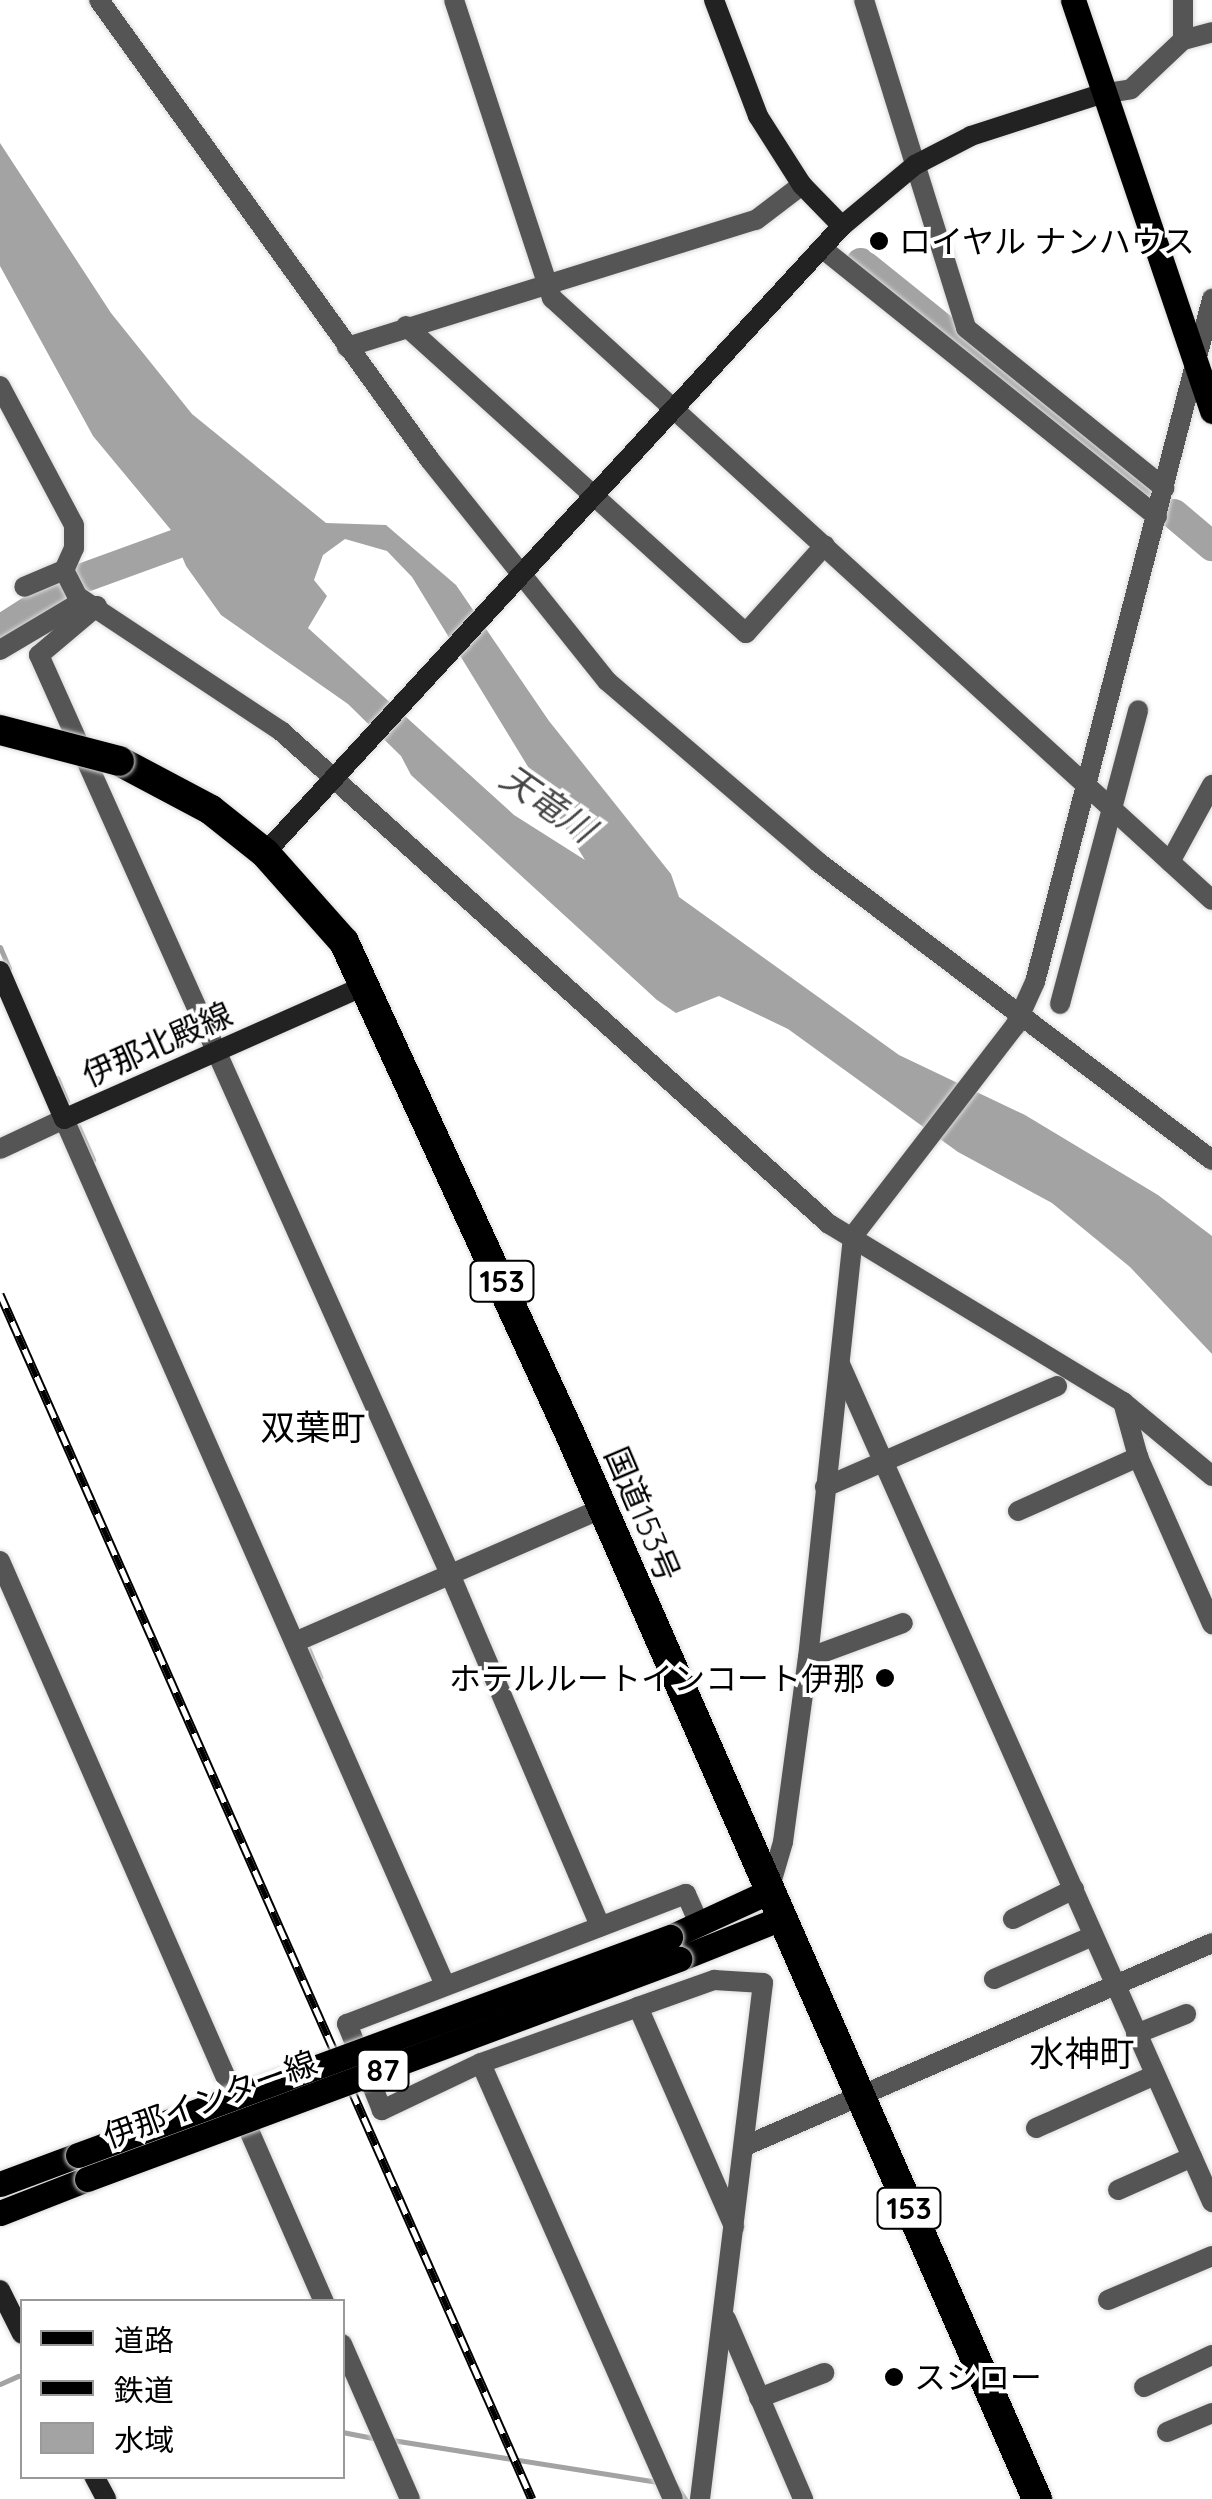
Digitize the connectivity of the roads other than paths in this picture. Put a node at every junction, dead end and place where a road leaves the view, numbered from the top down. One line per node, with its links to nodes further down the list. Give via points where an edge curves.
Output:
1 (99, 0): 17 (street)
2 (454, 0): 14 (street)
3 (714, 0): 11 (street, via 758,116)
4 (864, 0): 10 (street)
5 (1073, 0): 9 (main road)
6 (1183, 0): 8 (street)
7 (1212, 32): 8 (street)
8 (1183, 40): 9 (street, via 1131,89)
9 (1101, 94): 10 (street, via 970,136); 18 (main road)
10 (915, 165): 12 (street); 22 (street, via 966,328)
11 (802, 186): 12 (street); 14 (street, via 756,220)
12 (842, 226): 13 (street)
13 (823, 249): 20 (street); 24 (street)
14 (544, 281): 16 (street); 20 (street, via 552,298)
15 (1212, 299): 18 (street)
16 (406, 326): 17 (street); 23 (street)
17 (348, 348): 27 (street)
18 (1196, 364): 21 (main road); 22 (street)
19 (0, 386): 26 (street, via 74,525)
20 (674, 405): 23 (street); 25 (street)
21 (1212, 411)
22 (1164, 488): 24 (street)
23 (592, 494): 25 (street, via 746,633); 27 (street)
24 (1157, 517): 34 (street)
25 (826, 544): 34 (street)
26 (64, 570): 28 (street); 29 (street, via 77,596)
27 (516, 577): 33 (street); 43 (street, via 607,681 690,758)
28 (24, 587)
29 (97, 606): 30 (street, via 74,606); 33 (street); 44 (street, via 39,655)
30 (0, 650)
31 (1138, 710): 36 (street)
32 (0, 730): 37 (highway, 国道153号 / 153, bridge, via 120,761 211,810)
33 (336, 773): 37 (street); 48 (street, via 760,1166)
34 (1087, 785): 36 (street); 43 (street)
35 (1212, 785): 38 (street)
36 (1112, 809): 38 (street); 42 (street)
37 (265, 853): 41 (highway, 国道153号 / 153, via 324,912)
38 (1170, 862): 39 (street)
39 (1212, 900)
40 (0, 971): 45 (street, 伊那北殿線)
41 (367, 985): 44 (street, 伊那北殿線); 56 (highway, 国道153号 / 153)
42 (1060, 1004)
43 (1018, 1020): 47 (street); 48 (street)
44 (214, 1052): 45 (street, 伊那北殿線); 59 (street)
45 (64, 1118): 46 (street); 62 (street)
46 (0, 1149)
47 (1212, 1160)
48 (853, 1236): 49 (street); 51 (street)
49 (840, 1362): 53 (street); 55 (street)
50 (1057, 1386): 53 (street)
51 (1123, 1402): 52 (street); 54 (street)
52 (1138, 1458): 57 (street); 61 (street)
53 (886, 1462): 55 (street); 64 (street)
54 (1212, 1476)
55 (824, 1487): 63 (street)
56 (603, 1508): 59 (street); 65 (highway, 国道153号 / 153)
57 (1018, 1511)
58 (0, 1561): 92 (street)
59 (450, 1574): 62 (street); 67 (street)
60 (903, 1622): 63 (street)
61 (1212, 1624)
62 (301, 1640): 74 (street)
63 (808, 1658): 65 (street)
64 (1074, 1889): 66 (street); 69 (street)
65 (774, 1905): 68 (main road, 伊那インター線 / 87); 80 (highway, 国道153号 / 153)
66 (1013, 1919)
67 (600, 1926): 68 (street, via 686,1894); 74 (street)
68 (704, 1936): 72 (street); 84 (main road, 伊那インター線 / 87, bridge)
69 (1093, 1936): 71 (street); 73 (street)
70 (1212, 1942): 73 (street)
71 (994, 1978)
72 (720, 1979): 75 (street); 82 (street, via 763,1983)
73 (1115, 1984): 77 (street); 80 (street)
74 (445, 1985): 78 (street, via 347,2024 382,2110)
75 (638, 2008): 78 (street); 89 (street)
76 (1186, 2014): 77 (street)
77 (1136, 2034): 79 (street)
78 (481, 2064): 104 (street)
79 (1155, 2075): 81 (street); 83 (street)
80 (861, 2098): 82 (street); 107 (highway, 国道153号 / 153)
81 (1036, 2128)
82 (746, 2146): 89 (street)
83 (1192, 2157): 86 (street); 87 (street)
84 (82, 2167): 85 (main road, 伊那インター線 / 87); 88 (main road, 伊那インター線 / 87)
85 (0, 2184)
86 (1118, 2190)
87 (1212, 2202)
88 (0, 2213)
89 (734, 2229): 94 (street)
90 (1212, 2256): 93 (street)
91 (0, 2290): 95 (street)
92 (323, 2299)
93 (1108, 2300)
94 (725, 2318): 100 (street); 105 (street)
95 (20, 2330)
96 (345, 2351): 103 (street)
97 (1212, 2356): 99 (street)
98 (824, 2373): 100 (street)
99 (1144, 2387)
100 (759, 2398): 106 (street)
101 (1212, 2414): 102 (street)
102 (1168, 2432)
103 (410, 2499)
104 (673, 2499)
105 (700, 2499)
106 (803, 2499)
107 (1037, 2499)

